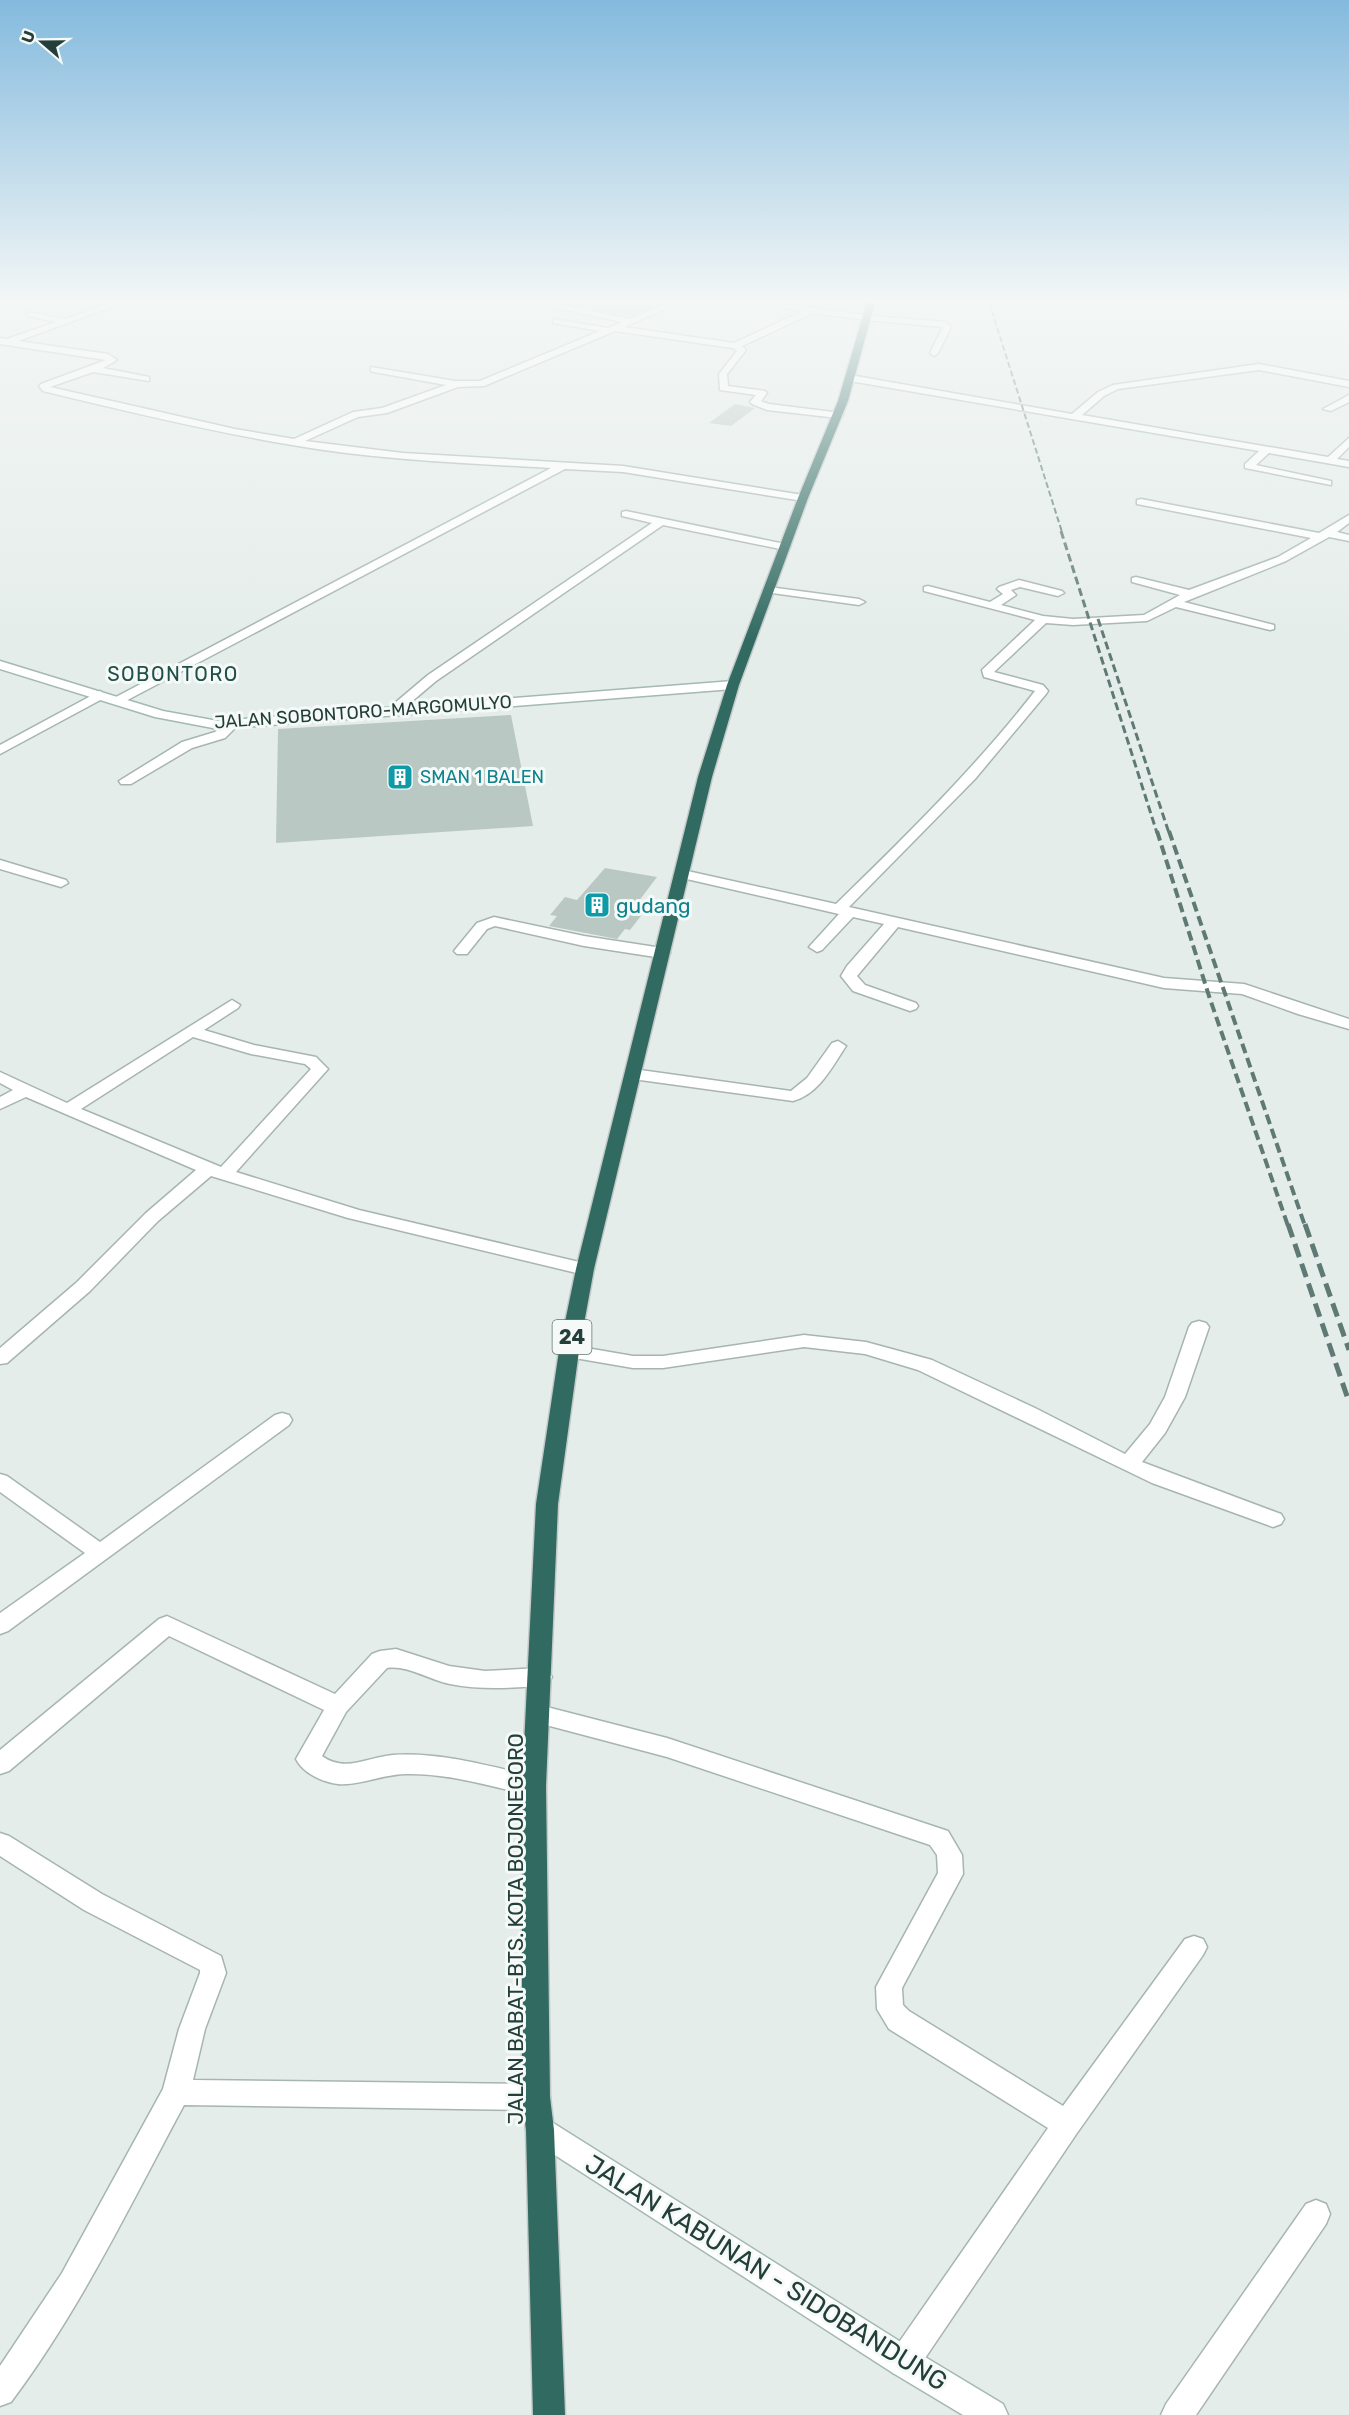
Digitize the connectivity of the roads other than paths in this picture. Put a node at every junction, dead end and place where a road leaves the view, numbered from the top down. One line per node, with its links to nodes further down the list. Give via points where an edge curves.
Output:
1 (161, 415): 7 (street)
2 (355, 415): 7 (street)
3 (838, 415): 13 (highway, JALAN BABAT-BTS. KOTA BOJONEGORO / 24)
4 (1067, 415): 5 (street)
5 (1075, 416): 8 (street)
6 (1349, 441): 9 (street)
7 (294, 443): 10 (street, via 403,456)
8 (1268, 450): 9 (street); 12 (street, via 1248,466)
9 (1330, 460): 11 (street)
10 (566, 464): 13 (street, via 643,471); 34 (street)
11 (1349, 464)
12 (1327, 483)
13 (803, 498): 20 (highway, JALAN BABAT-BTS. KOTA BOJONEGORO / 24)
14 (1142, 502): 18 (street)
15 (626, 514): 17 (street)
16 (1349, 518): 18 (street)
17 (660, 522): 20 (street); 35 (street, via 432,678)
18 (1324, 535): 19 (street); 25 (street, via 1263,567)
19 (1349, 538)
20 (785, 547): 23 (highway, JALAN BABAT-BTS. KOTA BOJONEGORO / 24)
21 (1136, 580): 25 (street)
22 (928, 589): 28 (street)
23 (769, 590): 26 (street); 32 (highway, JALAN BABAT-BTS. KOTA BOJONEGORO / 24)
24 (1058, 593): 28 (street, via 1016,584 1004,589 1010,595)
25 (1190, 594): 27 (street)
26 (859, 602)
27 (1175, 603): 29 (street, via 1141,619); 30 (street)
28 (992, 605): 29 (street)
29 (1043, 619): 42 (street, via 988,670 994,677 1042,691 996,747)
30 (1270, 627)
31 (0, 665): 33 (street, JALAN SOBONTORO-MARGOMULYO)
32 (733, 686): 35 (street, JALAN SOBONTORO-MARGOMULYO); 40 (highway, JALAN BABAT-BTS. KOTA BOJONEGORO / 24, via 705,777)
33 (100, 695): 34 (street, JALAN SOBONTORO-MARGOMULYO); 37 (street)
34 (118, 701): 36 (street, JALAN SOBONTORO-MARGOMULYO, via 193,722)
35 (393, 711): 36 (street, JALAN SOBONTORO-MARGOMULYO)
36 (232, 725): 38 (street, via 220,735 187,745)
37 (0, 750)
38 (126, 781)
39 (0, 864): 41 (street)
40 (683, 874): 42 (street); 46 (highway, JALAN BABAT-BTS. KOTA BOJONEGORO / 24)
41 (61, 883)
42 (844, 911): 43 (street); 44 (street)
43 (894, 922): 48 (street, via 849,976 859,988); 49 (street, via 1164,983 1244,989)
44 (817, 947)
45 (462, 951): 46 (street, via 482,926 494,921 555,936)
46 (662, 953): 52 (highway, JALAN BABAT-BTS. KOTA BOJONEGORO / 24)
47 (232, 1005): 50 (street)
48 (910, 1006)
49 (1349, 1024)
50 (191, 1031): 56 (street); 57 (street, via 252,1049 310,1060 320,1069)
51 (838, 1046): 52 (street, via 810,1085 793,1096)
52 (633, 1074): 58 (highway, JALAN BABAT-BTS. KOTA BOJONEGORO / 24)
53 (0, 1077): 54 (street)
54 (26, 1090): 55 (street); 56 (street)
55 (0, 1104)
56 (68, 1110): 57 (street)
57 (216, 1172): 58 (street, via 354,1214); 61 (street, via 152,1217 83,1287)
58 (585, 1269): 60 (highway, JALAN BABAT-BTS. KOTA BOJONEGORO / 24)
59 (1199, 1327): 63 (street, via 1175,1397 1158,1428)
60 (569, 1351): 63 (street, via 633,1362 663,1362 804,1341 866,1348 926,1365); 68 (highway, JALAN BABAT-BTS. KOTA BOJONEGORO / 24, via 547,1504)
61 (0, 1358)
62 (282, 1420): 66 (street)
63 (1128, 1464): 65 (street)
64 (0, 1481): 66 (street)
65 (1273, 1519)
66 (100, 1553): 67 (street)
67 (0, 1625)
68 (540, 1677): 69 (street, via 485,1680 449,1676 396,1658 380,1660); 70 (highway, JALAN BABAT-BTS. KOTA BOJONEGORO / 24)
69 (338, 1706): 71 (street, via 167,1625); 72 (street, via 308,1759 330,1771 348,1775 387,1765 420,1764)
70 (538, 1714): 72 (highway, JALAN BABAT-BTS. KOTA BOJONEGORO / 24); 77 (street, via 667,1748 939,1838 948,1849 950,1874 889,1987 890,2009 899,2020)
71 (0, 1764)
72 (534, 1786): 76 (highway, JALAN BABAT-BTS. KOTA BOJONEGORO / 24)
73 (0, 1843): 75 (street, via 93,1902 212,1964 213,1973 192,2029)
74 (1194, 1947): 77 (street)
75 (176, 2092): 76 (street); 81 (street, via 74,2283 30,2354)
76 (536, 2097): 78 (highway, JALAN BABAT-BTS. KOTA BOJONEGORO / 24)
77 (1068, 2124): 80 (street)
78 (540, 2130): 80 (street, JALAN KABUNAN - SIDOBANDUNG); 82 (highway, JALAN BABAT-BTS. KOTA BOJONEGORO / 24)
79 (1316, 2214): 84 (street)
80 (904, 2362): 83 (street, JALAN KABUNAN - SIDOBANDUNG)
81 (0, 2391)
82 (549, 2415)
83 (992, 2415)
84 (1177, 2415)

